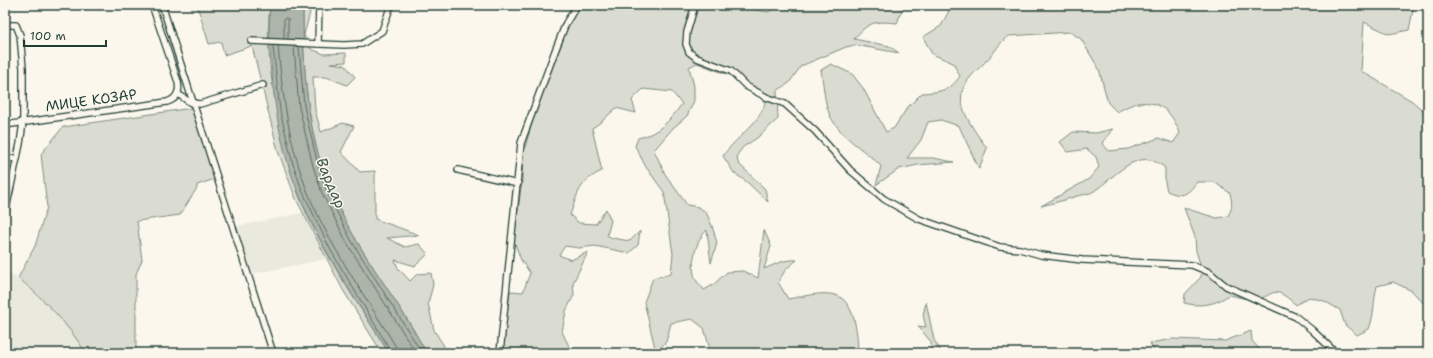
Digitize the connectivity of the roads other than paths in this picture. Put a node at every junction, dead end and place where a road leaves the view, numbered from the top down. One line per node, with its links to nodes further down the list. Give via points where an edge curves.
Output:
1 (152, 5): 11 (street, via 178,82)
2 (162, 5): 12 (street)
3 (319, 5): 9 (street)
4 (391, 5): 9 (street, via 382,31 366,43)
5 (577, 5): 18 (street, via 566,23 522,143)
6 (695, 5): 22 (street, via 687,32 686,44 689,52 697,58 731,71 746,86 785,104 850,170 884,199 919,219 1000,247 1041,255 1082,260 1192,265 1209,272 1226,286 1296,317)
7 (5, 25): 13 (street, via 16,25 20,35)
8 (251, 41): 9 (street)
9 (316, 44)
10 (263, 85): 12 (street)
11 (178, 94): 12 (street); 13 (street, МИЦЕ КОЗАР, via 167,102)
12 (194, 104): 20 (street)
13 (23, 122): 14 (street, МИЦЕ КОЗАР); 15 (street)
14 (5, 125)
15 (17, 158): 16 (street); 19 (street)
16 (5, 159)
17 (458, 170): 18 (street)
18 (518, 184): 21 (street)
19 (5, 214)
20 (273, 353)
21 (500, 353)
22 (1336, 353)

